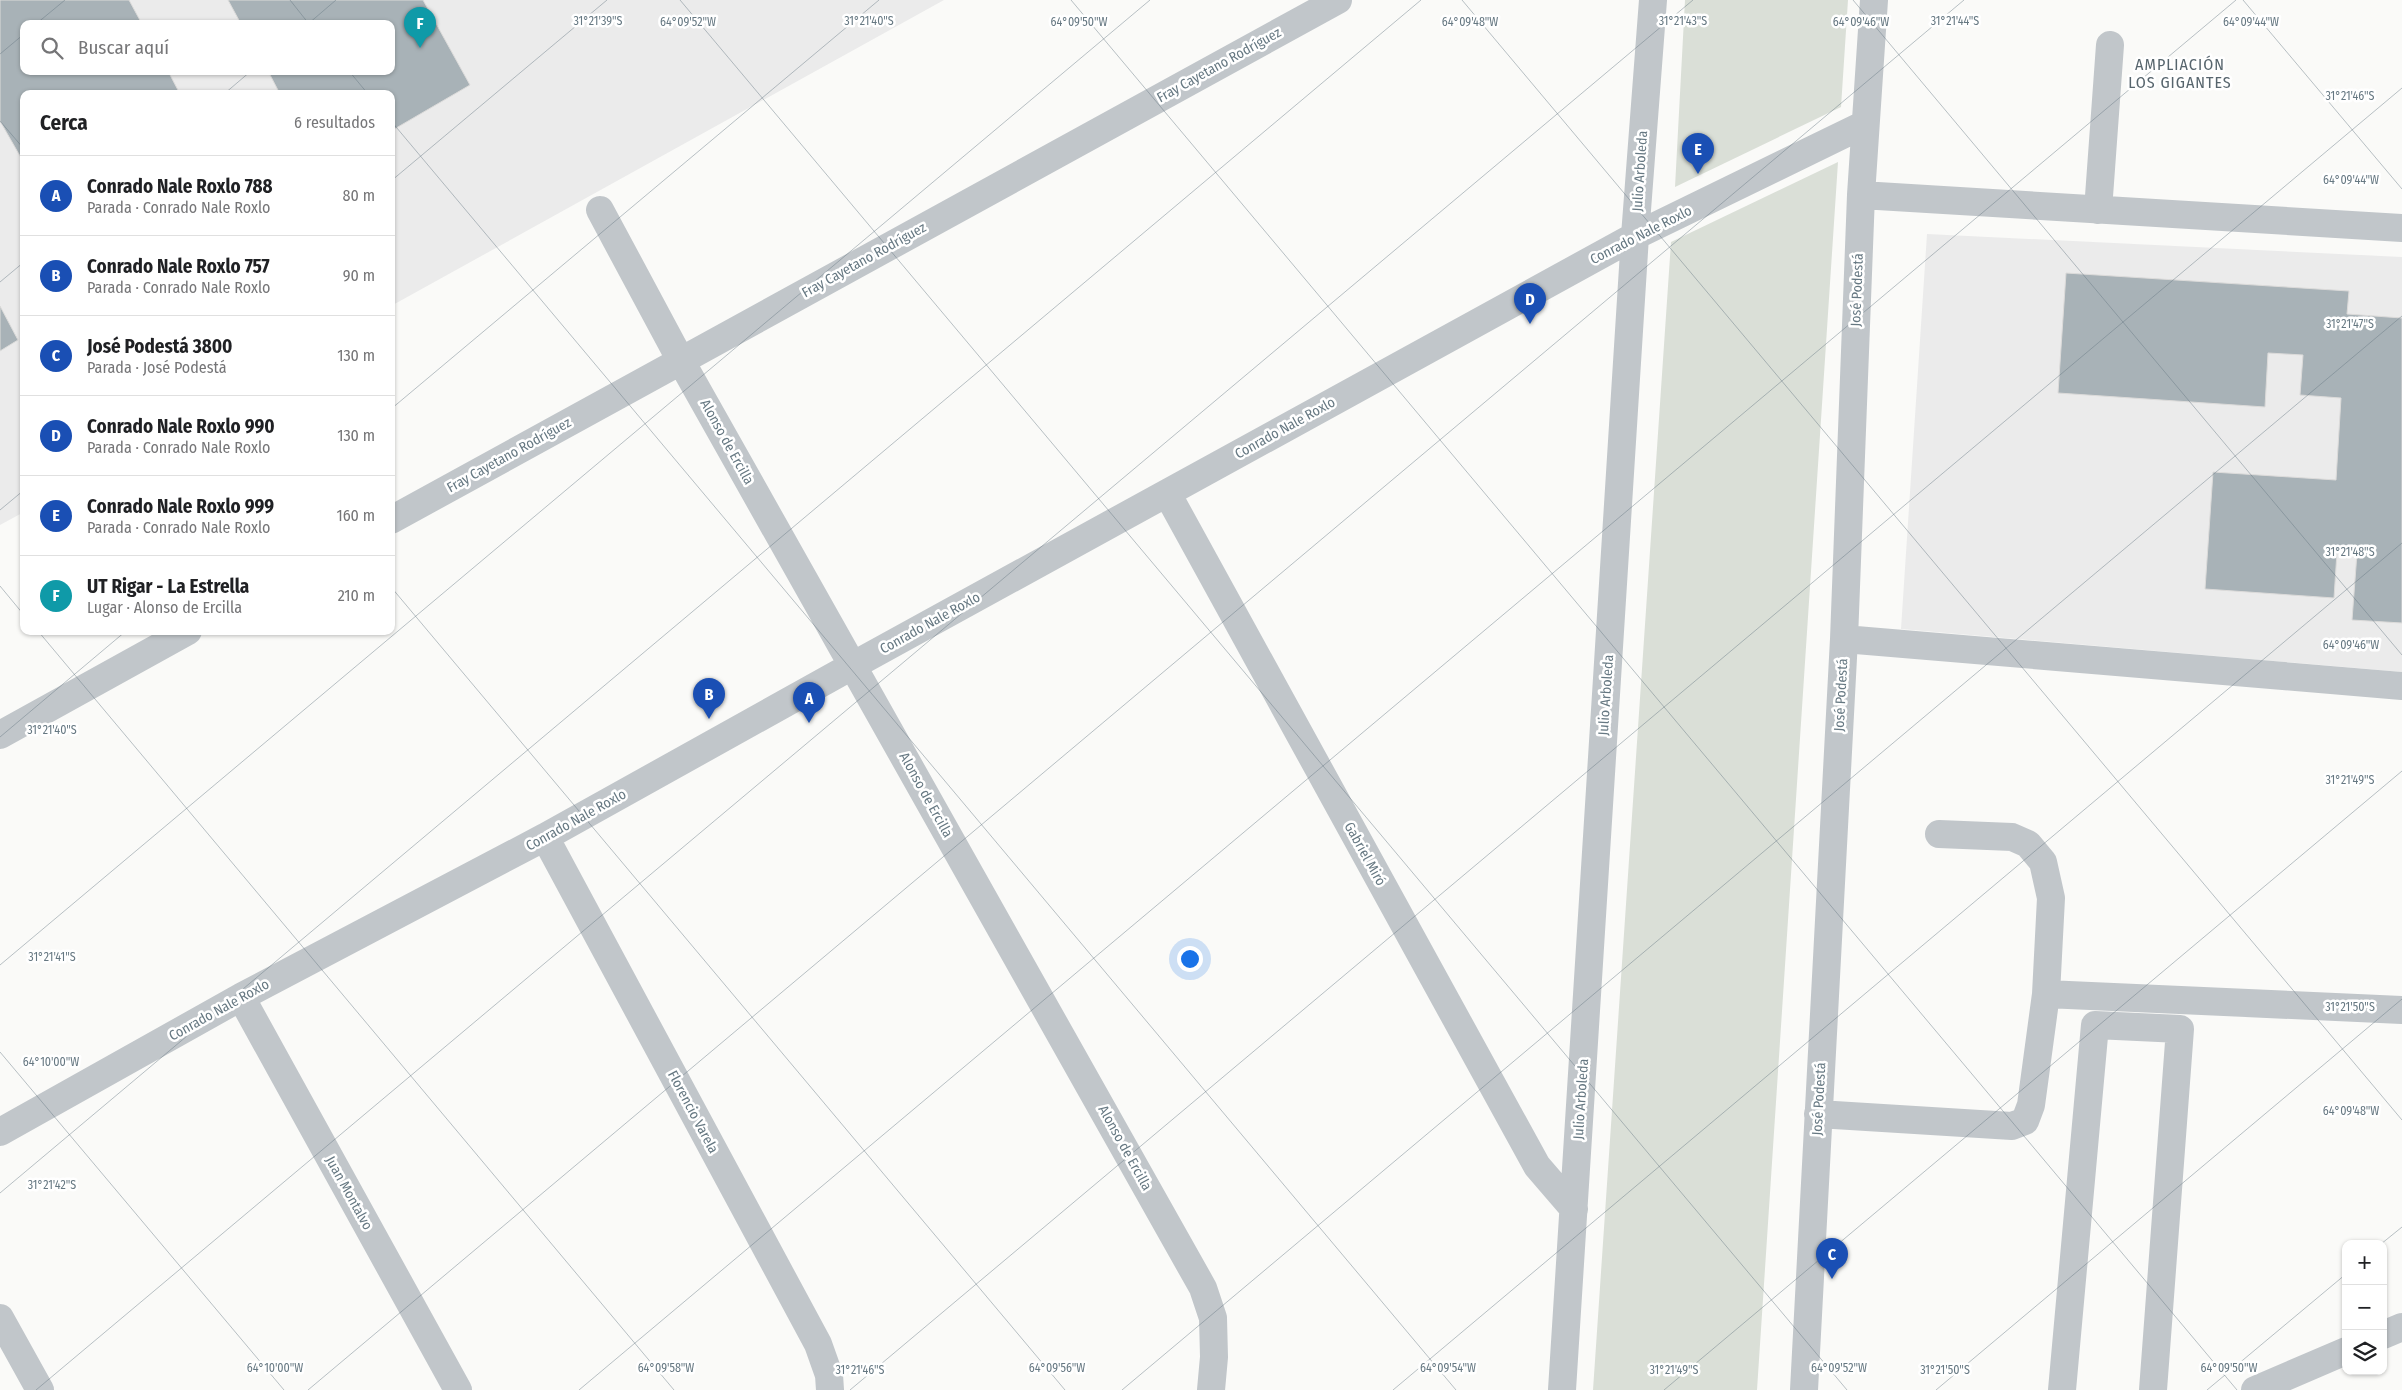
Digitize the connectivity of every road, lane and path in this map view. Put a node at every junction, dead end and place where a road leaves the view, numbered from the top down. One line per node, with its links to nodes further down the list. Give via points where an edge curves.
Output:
1 (1338, 0): 11 (street, Fray Cayetano Rodríguez)
2 (1653, 0): 10 (street, Julio Arboleda)
3 (1874, 0): 5 (street, José Podestá)
4 (2110, 45): 8 (street)
5 (1866, 124): 6 (street, José Podestá); 10 (street, Conrado Nale Roxlo)
6 (1861, 195): 8 (street); 15 (street, José Podestá)
7 (600, 210): 11 (street, Alonso de Ercilla)
8 (2098, 210): 9 (street)
9 (2402, 228)
10 (1635, 236): 12 (street, Conrado Nale Roxlo); 26 (street, Julio Arboleda)
11 (681, 360): 13 (street, Fray Cayetano Rodríguez); 16 (street, Alonso de Ercilla)
12 (1167, 493): 16 (street, Conrado Nale Roxlo); 26 (street, Gabriel Miró, via 1537,1166)
13 (395, 518)
14 (181, 635): 18 (street)
15 (1844, 639): 17 (street); 24 (street, José Podestá)
16 (852, 666): 20 (street, Conrado Nale Roxlo); 34 (street, Alonso de Ercilla, via 1203,1288 1214,1318)
17 (2402, 686)
18 (0, 735)
19 (1939, 834): 21 (street, via 2012,838 2028,844 2043,862 2051,898)
20 (545, 837): 22 (street, Conrado Nale Roxlo); 33 (street, Florencio Varela, via 818,1344 829,1375)
21 (2046, 994): 23 (street); 24 (street, via 2031,1105 2025,1121 2012,1126)
22 (241, 997): 25 (street, Conrado Nale Roxlo); 32 (street, Juan Montalvo)
23 (2402, 1010)
24 (1818, 1114): 36 (street, José Podestá)
25 (0, 1132)
26 (1574, 1209): 35 (street, Julio Arboleda)
27 (0, 1318): 31 (street)
28 (2402, 1327): 29 (street)
29 (2387, 1333)
30 (2342, 1353): 39 (street)
31 (40, 1390)
32 (458, 1390)
33 (830, 1390)
34 (1211, 1390)
35 (1562, 1390)
36 (1804, 1390)
37 (2062, 1390): 38 (street, via 2095,1025 2180,1029)
38 (2152, 1390)
39 (2255, 1390)

